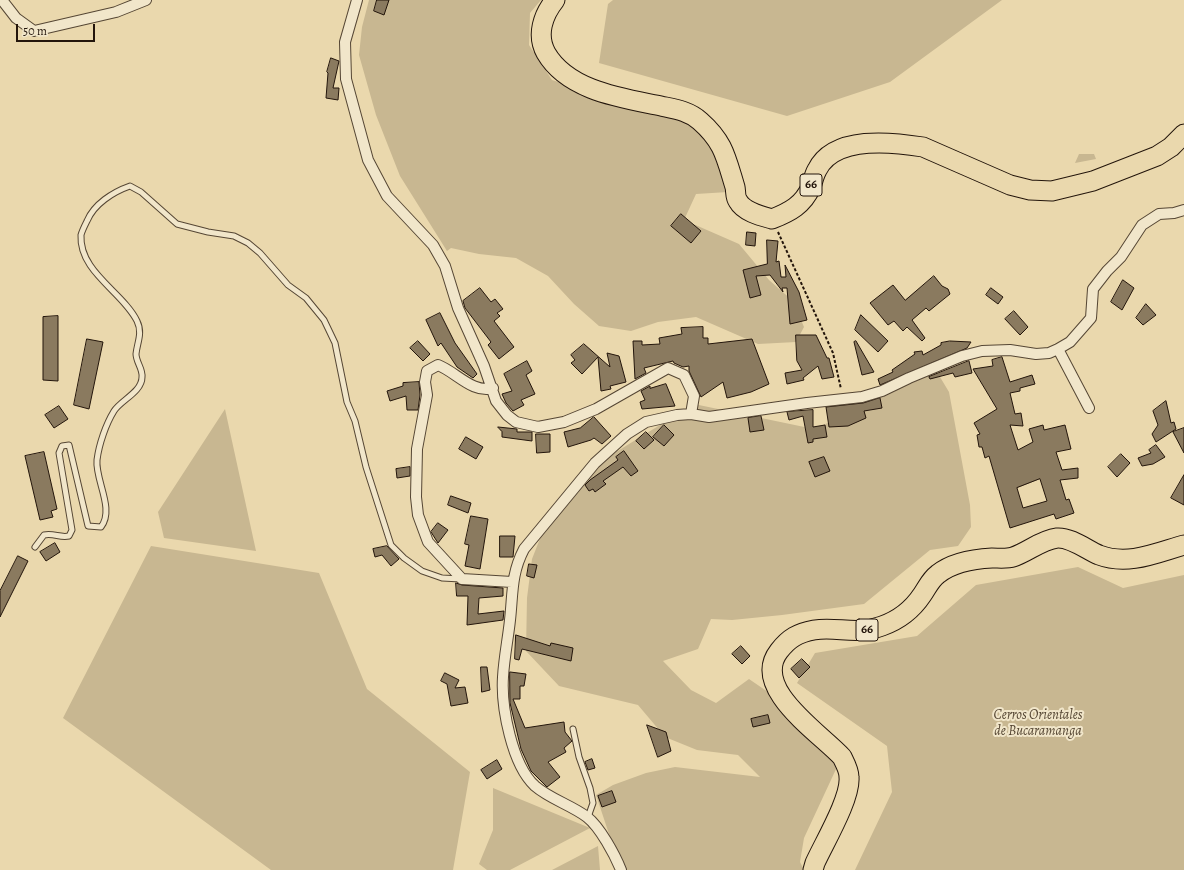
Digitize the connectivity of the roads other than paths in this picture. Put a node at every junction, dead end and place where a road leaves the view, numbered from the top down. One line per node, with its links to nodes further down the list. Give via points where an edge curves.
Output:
1 (2, 0): 2 (street, via 16,18 34,31 116,12)
2 (146, 0)
3 (357, 0): 8 (street, via 345,42 346,79 368,160 387,196 433,245 445,266 458,308)
4 (555, 0): 5 (highway, 66, via 546,12 540,34 542,45 550,60 574,80 590,88 675,109 700,120 726,153 737,201 744,208 772,219 797,207 804,200 817,169 836,151 862,143 924,148 1010,185 1030,190 1052,191 1093,181 1157,156)
5 (1184, 134)
6 (1184, 210): 7 (street, via 1159,214 1142,225 1121,257 1093,289 1091,318 1070,342)
7 (1058, 349): 9 (street); 10 (street, via 1036,354 1010,350 982,351 955,359 882,391 862,397 709,417)
8 (493, 388): 10 (street, via 496,401 507,415 516,422 538,428 564,422 596,409 668,368 684,375 694,396); 13 (street, via 479,389 465,382 450,369 438,365 427,371 427,395 417,448 418,515 428,542)
9 (1089, 408)
10 (691, 414): 14 (street, via 662,417 646,422 627,434 595,463 524,549 516,564)
11 (1184, 545): 18 (highway, 66, via 1133,560 1122,560 1100,555 1067,540 1050,540 1011,558 975,559 946,569 931,580 914,606 883,626 855,632 816,630 797,634 788,640 773,660 772,678 789,707 842,757 850,778 845,800)
12 (35, 547): 13 (lane, via 44,535 52,533 63,538 69,536 72,530 60,453 62,446 66,444 69,445 88,526 101,527 105,522 106,511 97,460 108,422 115,409 139,387 142,377 136,354 140,338 138,324 130,309 85,258 81,234 89,216 100,203 116,191 130,186 141,192 177,224 234,236 248,243 288,285 306,298 324,320 335,343 347,402 355,421 366,467 391,544 404,558 422,571 442,578)
13 (462, 579): 14 (street)
14 (512, 582): 16 (street, via 503,678 509,730 520,766 534,785)
15 (573, 729): 16 (lane, via 593,803)
16 (588, 817): 17 (street, via 614,852)
17 (621, 870)
18 (814, 870)

